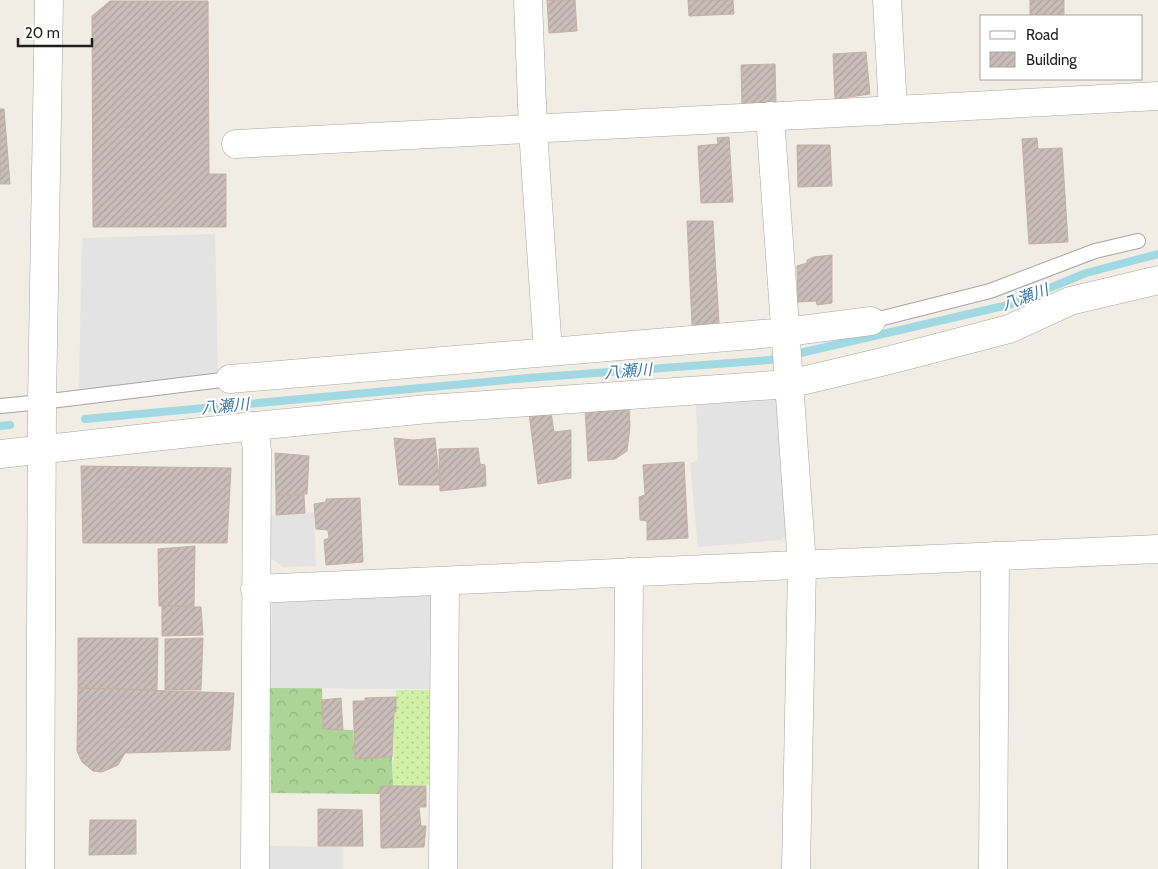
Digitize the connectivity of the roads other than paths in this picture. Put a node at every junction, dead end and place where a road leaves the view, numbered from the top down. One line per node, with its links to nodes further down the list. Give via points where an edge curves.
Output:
1 (49, 0): 16 (street)
2 (528, 0): 7 (street)
3 (887, 0): 5 (street)
4 (1158, 96): 5 (street)
5 (893, 110): 6 (street)
6 (770, 116): 7 (street); 12 (street)
7 (533, 130): 8 (street); 13 (street)
8 (236, 144)
9 (1138, 241): 11 (lane, via 1095,251 990,291)
10 (1158, 280): 14 (street, via 1070,301 1009,329 890,360)
11 (872, 321): 12 (street)
12 (786, 336): 13 (street); 14 (street)
13 (548, 352): 15 (street)
14 (789, 377): 18 (street); 23 (street)
15 (230, 380): 16 (lane)
16 (42, 402): 17 (lane); 19 (street)
17 (0, 406)
18 (254, 426): 19 (street); 26 (street, via 257,452)
19 (42, 450): 20 (street); 27 (street)
20 (0, 454)
21 (1158, 549): 22 (street)
22 (994, 556): 23 (street); 32 (street)
23 (802, 565): 24 (street); 31 (street)
24 (629, 572): 25 (street); 30 (street)
25 (445, 581): 26 (street); 29 (street)
26 (255, 589): 28 (street)
27 (40, 869)
28 (255, 869)
29 (443, 869)
30 (627, 869)
31 (796, 869)
32 (994, 869)

